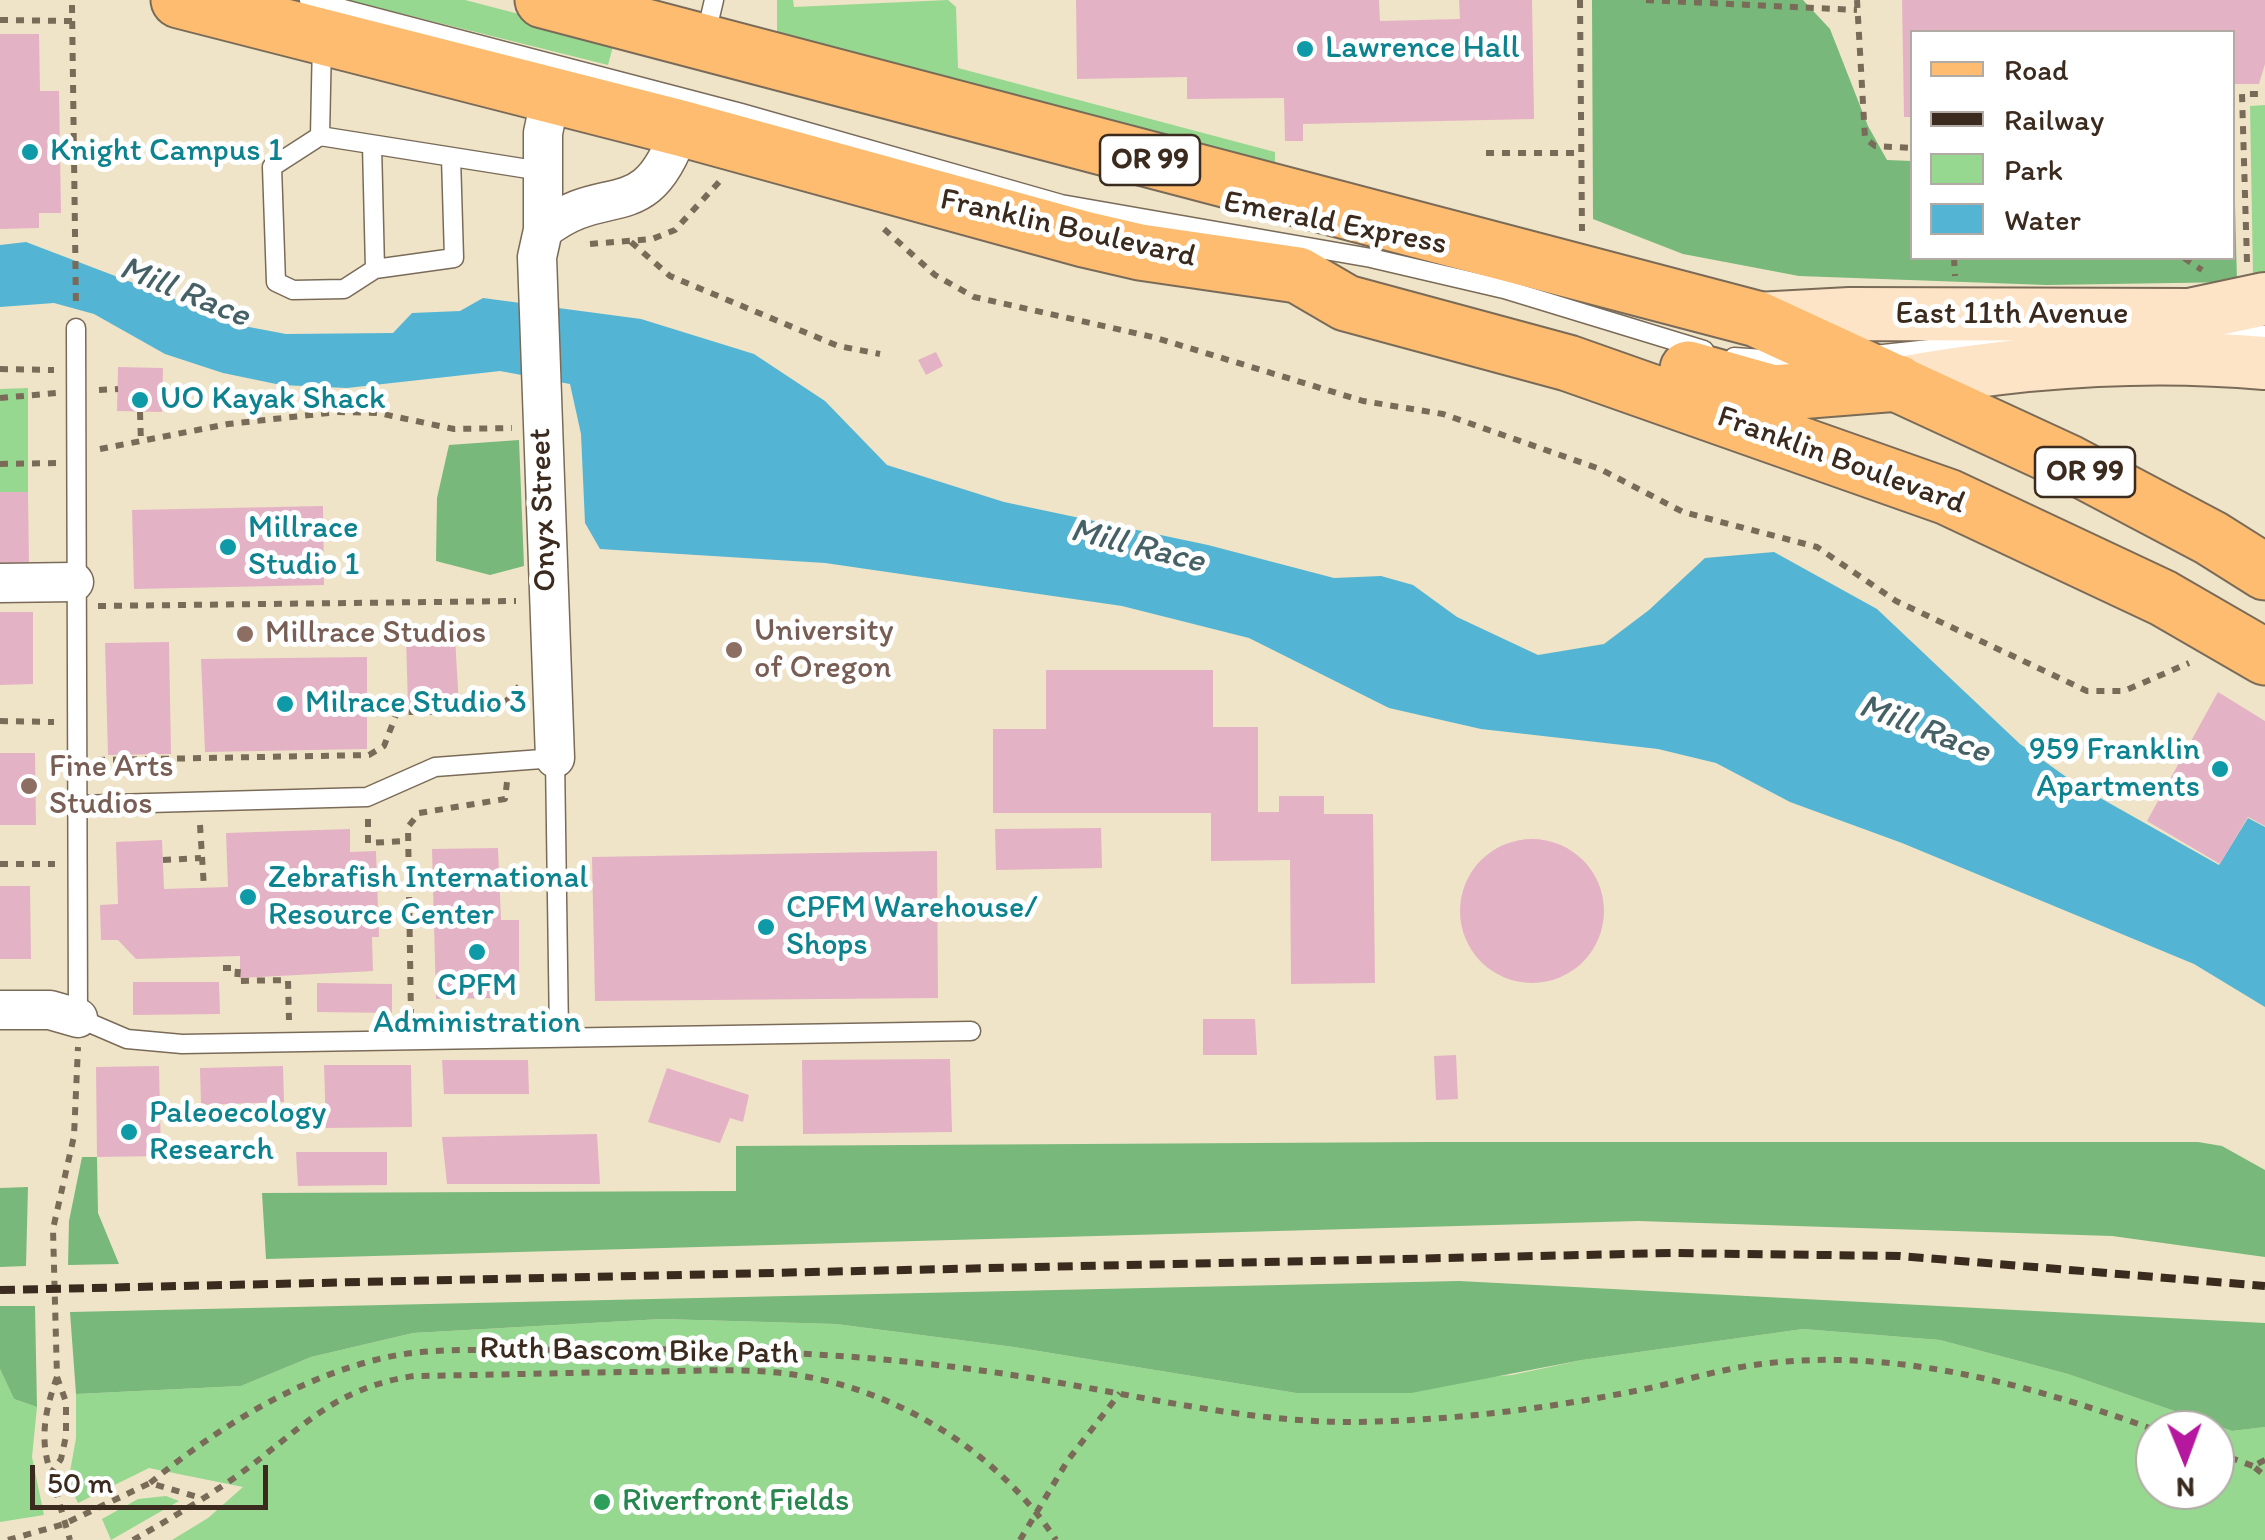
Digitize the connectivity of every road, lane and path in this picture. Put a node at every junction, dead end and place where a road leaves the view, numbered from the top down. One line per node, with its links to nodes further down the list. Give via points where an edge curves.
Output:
1 (179, 0): 10 (main road, Franklin Boulevard / OR 99)
2 (543, 0): 13 (main road, OR 99)
3 (1580, 0): 21 (path)
4 (1646, 0): 8 (path)
5 (1820, 0): 8 (path)
6 (1857, 0): 9 (path)
7 (72, 5): 12 (path)
8 (1826, 9): 9 (path)
9 (1857, 10): 19 (path, via 1864,138 1874,146)
10 (316, 18): 15 (main road, Franklin Boulevard / OR 99); 16 (lane, Emerald Express); 17 (lane)
11 (0, 20): 12 (path)
12 (72, 20): 34 (path)
13 (709, 22): 16 (main road); 32 (main road, OR 99)
14 (2265, 94): 33 (path, via 2242,94)
15 (551, 95): 16 (main road, Franklin Boulevard / OR 99); 23 (street, Onyx Street)
16 (684, 114): 29 (street, via 668,165 646,187 577,208); 31 (main road, Franklin Boulevard / OR 99, via 1103,243); 38 (lane, Emerald Express, via 1061,204 1504,288 1718,353 1791,363)
17 (320, 136): 18 (lane); 30 (lane, via 272,168 276,282 293,290 344,289)
18 (372, 145): 22 (lane); 30 (lane)
19 (1910, 148)
20 (1486, 152): 21 (path)
21 (1581, 153): 27 (path)
22 (451, 157): 23 (lane); 30 (lane, via 454,258)
23 (541, 171): 29 (street, Onyx Street)
24 (724, 178): 25 (path)
25 (734, 180)
26 (871, 222): 55 (path, via 954,289 974,297 1154,337 1363,401 1444,414 1600,469 1682,512 1817,546 1896,601 2087,691 2124,691)
27 (1582, 232)
28 (631, 242): 37 (path, via 670,276 838,346)
29 (540, 244): 44 (street, Onyx Street)
30 (375, 269)
31 (1298, 275): 41 (main road, via 1360,277 1527,317 1774,393); 53 (main road, Franklin Boulevard / OR 99, via 1346,303 1568,362 1948,498 2163,598)
32 (1757, 319): 33 (main road, East 11th Avenue, via 2190,315); 38 (main road, OR 99)
33 (2259, 326): 35 (lane); 41 (main road, East 11th Avenue, via 2206,358 2063,360)
34 (76, 328): 40 (lane)
35 (2150, 334)
36 (2051, 338): 38 (lane, Emerald Express)
37 (880, 354)
38 (1844, 359): 41 (main road, OR 99)
39 (0, 369): 40 (path)
40 (76, 370): 42 (lane)
41 (1900, 382): 49 (main road, OR 99, via 2069,463)
42 (76, 390): 43 (path); 47 (lane)
43 (0, 398)
44 (540, 407): 46 (path, via 454,429 338,412 228,424); 52 (street, Onyx Street)
45 (140, 412): 46 (path)
46 (141, 443): 47 (path)
47 (74, 457): 48 (path); 51 (lane)
48 (0, 464)
49 (2265, 572)
50 (0, 583): 51 (street)
51 (75, 594): 52 (path); 57 (lane)
52 (547, 600): 54 (street, Onyx Street)
53 (2265, 657)
54 (551, 661): 58 (path, via 503,705 486,711 403,712 384,746 369,755); 60 (street, Onyx Street)
55 (2203, 661)
56 (0, 722): 57 (path)
57 (75, 722): 58 (lane)
58 (76, 760): 62 (lane)
59 (511, 761): 60 (lane); 61 (lane, via 434,767 367,798); 63 (path, via 504,799 419,813)
60 (555, 774): 74 (lane)
61 (199, 804): 62 (lane); 65 (path)
62 (76, 805): 68 (lane)
63 (406, 842): 64 (path); 75 (path)
64 (368, 843)
65 (200, 858): 66 (path); 69 (path)
66 (163, 860)
67 (0, 864): 68 (path)
68 (77, 864): 72 (lane)
69 (204, 888)
70 (223, 968): 76 (path, via 238,968 237,981 288,980)
71 (0, 1010): 72 (street, via 50,1010)
72 (78, 1018): 76 (lane, via 128,1039); 77 (path, via 74,1136 53,1229)
73 (971, 1031): 74 (lane)
74 (559, 1035): 75 (lane)
75 (412, 1038): 76 (lane)
76 (290, 1041)
77 (57, 1377): 83 (path, via 44,1430); 83 (path, via 66,1402 66,1436)
78 (1120, 1393): 79 (path, via 1268,1417 1442,1418 1556,1406 1759,1364 1818,1360 2007,1383); 85 (path, via 818,1351 416,1352 359,1366 261,1405); 87 (path)
79 (2135, 1424)
80 (2235, 1459): 82 (path)
81 (2265, 1460): 82 (path)
82 (2254, 1466): 84 (path)
83 (51, 1474): 88 (path)
84 (2265, 1476)
85 (150, 1483): 86 (path); 88 (path)
86 (202, 1499): 87 (path, Ruth Bascom Bike Path, via 317,1410 380,1381 708,1371 773,1372 837,1384 903,1407 959,1440); 91 (path, Ruth Bascom Bike Path)
87 (1037, 1511): 92 (path); 93 (path, Ruth Bascom Bike Path)
88 (64, 1524): 89 (path); 90 (path)
89 (8, 1540)
90 (70, 1540)
91 (132, 1540)
92 (1020, 1540)
93 (1056, 1540)

